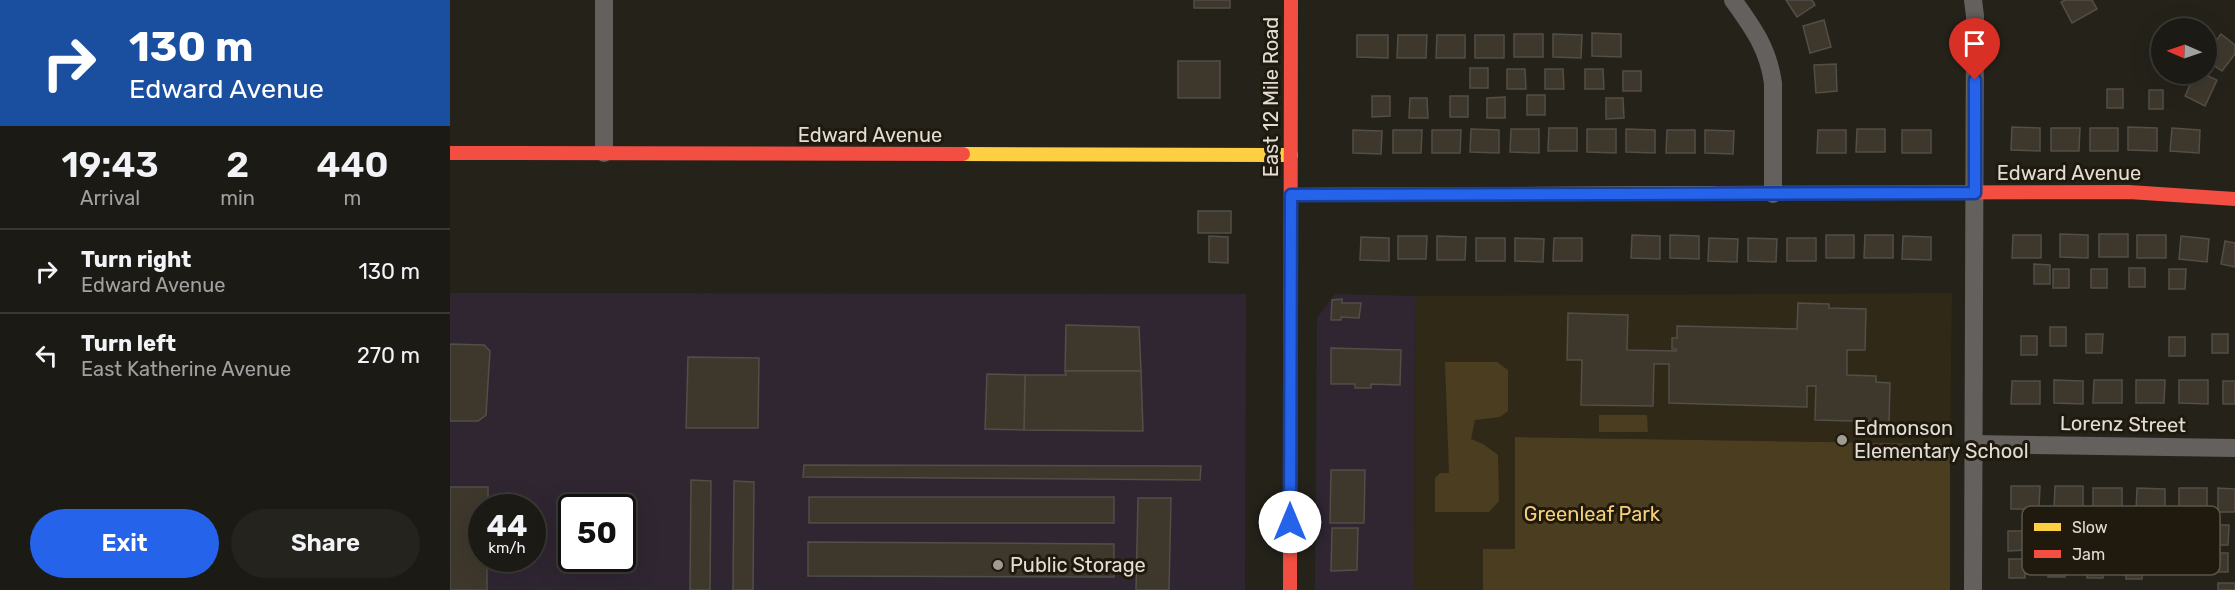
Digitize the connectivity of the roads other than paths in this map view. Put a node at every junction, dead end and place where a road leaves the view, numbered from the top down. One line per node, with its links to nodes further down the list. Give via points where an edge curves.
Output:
1 (604, 0): 6 (street)
2 (1291, 0): 7 (street, East 12 Mile Road)
3 (1733, 0): 9 (street, via 1761,41 1771,66)
4 (1973, 0): 8 (street)
5 (450, 153): 6 (street, Edward Avenue)
6 (604, 153): 7 (street, Edward Avenue)
7 (1291, 155): 10 (street, East 12 Mile Road)
8 (1975, 193): 9 (street, Edward Avenue); 11 (street, Edward Avenue, via 2162,193); 12 (street)
9 (1773, 194): 10 (street, Edward Avenue)
10 (1291, 195): 14 (street, East 12 Mile Road)
11 (2235, 199)
12 (1974, 444): 13 (street, Lorenz Street); 15 (street)
13 (2235, 448)
14 (1290, 590)
15 (1973, 590)

